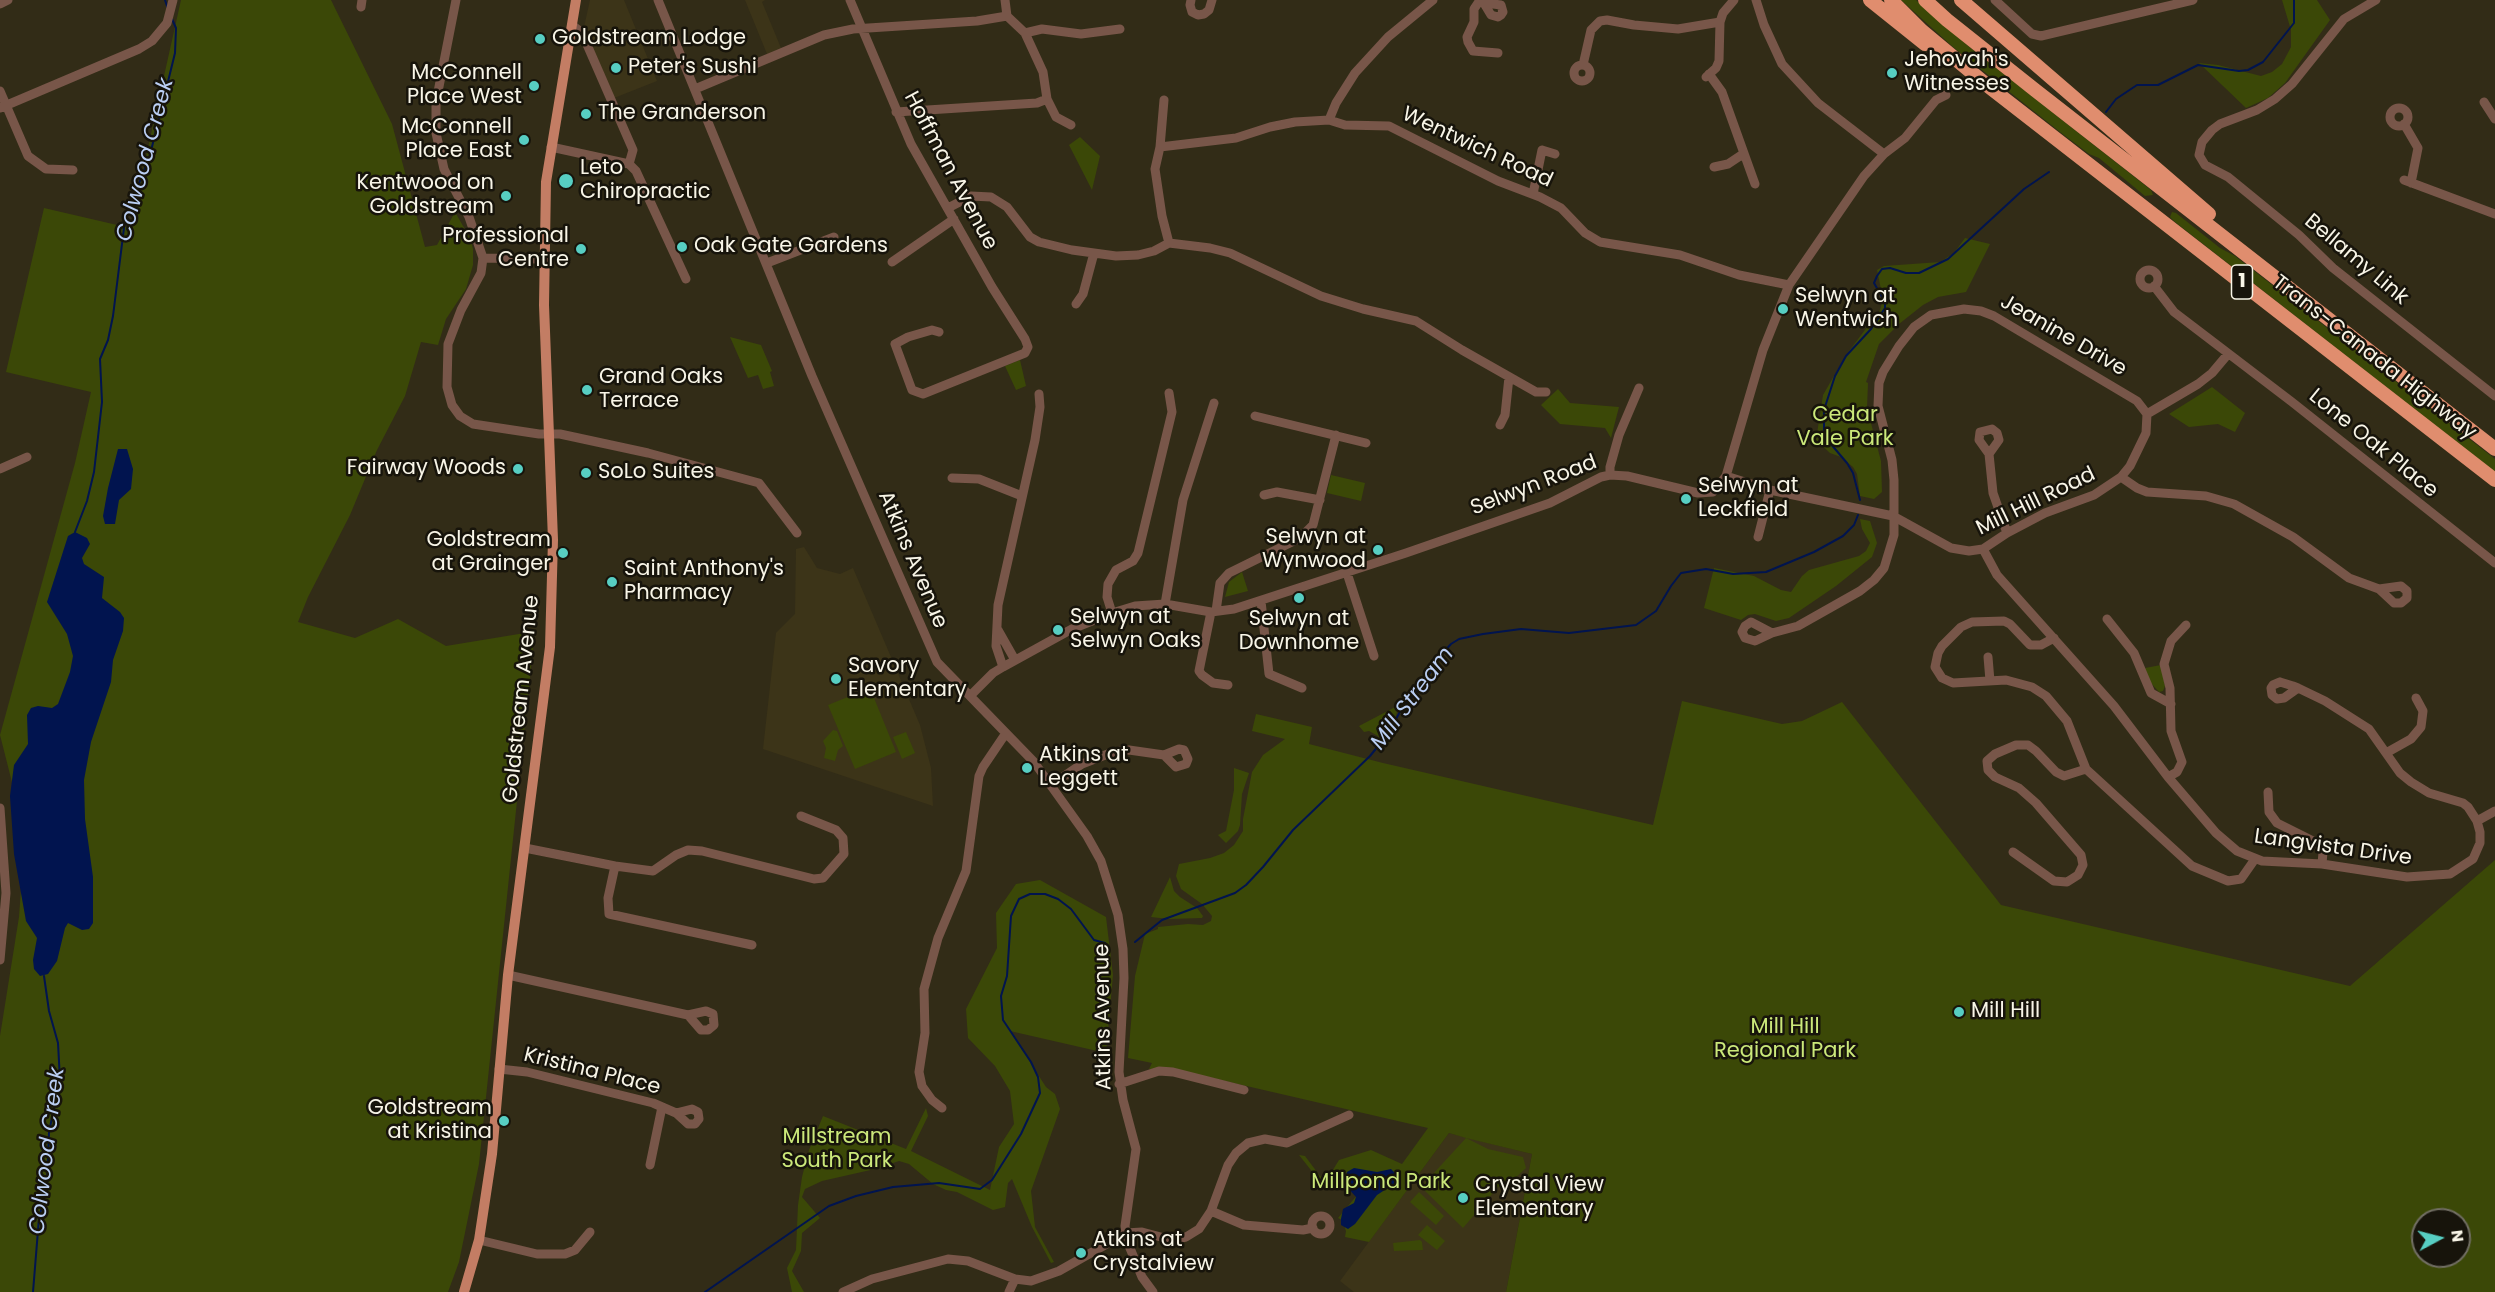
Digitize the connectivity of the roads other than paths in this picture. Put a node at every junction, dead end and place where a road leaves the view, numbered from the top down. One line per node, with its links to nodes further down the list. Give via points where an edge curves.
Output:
1 (8, 0): 21 (street)
2 (173, 0): 38 (street, via 167,23 140,49)
3 (456, 0): 60 (street, via 436,102 436,133 444,169 469,217)
4 (576, 0): 24 (main road, Goldstream Avenue)
5 (658, 0): 32 (street, Atkins Avenue)
6 (1005, 0): 22 (street)
7 (1191, 0): 8 (street, via 1192,12 1197,15 1209,10)
8 (1212, 0)
9 (1433, 0): 41 (street, via 1388,37 1355,73)
10 (1734, 0): 23 (street)
11 (1756, 0): 48 (street, via 1782,64 1818,103)
12 (1870, 0): 31 (highway, via 1968,78)
13 (1891, 0): 31 (highway, Trans-Canada Highway / 1)
14 (1925, 0): 68 (highway, Trans-Canada Highway / 1)
15 (1961, 0): 68 (highway, via 2269,264)
16 (1995, 0): 17 (street, via 2032,34 2041,36)
17 (2193, 0)
18 (2376, 0): 76 (street, Bellamy Link, via 2344,20 2284,92 2257,110 2220,124 2206,136 2199,150 2201,160 2228,177 2333,268)
19 (1482, 1): 29 (street, via 1474,9 1468,42 1473,51)
20 (851, 2): 25 (street, Hoffman Avenue); 27 (street, via 849,18)
21 (0, 4)
22 (1007, 16): 25 (street); 28 (street)
23 (1720, 22): 30 (street, via 1678,29 1600,21 1591,30); 47 (street, via 1719,61 1707,75 1722,92)
24 (572, 26): 44 (main road, Goldstream Avenue); 49 (street, via 585,40 633,150)
25 (861, 29): 27 (street); 39 (street, Hoffman Avenue)
26 (1120, 30): 28 (street, via 1081,34 1042,29)
27 (838, 32): 32 (street)
28 (1024, 33): 35 (street, via 1042,72)
29 (1498, 52)
30 (1583, 65)
31 (1989, 86): 92 (highway, Trans-Canada Highway / 1)
32 (695, 89): 63 (street, Atkins Avenue)
33 (0, 91): 38 (street)
34 (1947, 95): 48 (street, via 1936,100 1905,138)
35 (1047, 99): 39 (street, via 1037,103); 43 (street, via 1056,117)
36 (1164, 100): 45 (street)
37 (2484, 102): 40 (street)
38 (3, 107): 51 (street, via 28,156 46,169)
39 (897, 112): 54 (street, Hoffman Avenue)
40 (2495, 119)
41 (1329, 120): 45 (street, Wentwich Road, via 1295,122 1236,138); 53 (street, Wentwich Road, via 1345,125 1389,126 1498,181)
42 (2404, 124): 55 (street, via 2418,148 2408,181)
43 (1071, 125)
44 (551, 147): 49 (street); 81 (main road, Goldstream Avenue, via 546,182 544,305)
45 (1160, 147): 58 (street, via 1155,169)
46 (1555, 154): 53 (street, via 1542,150)
47 (1743, 154): 50 (street); 52 (street)
48 (1884, 154): 65 (street, via 1842,205)
49 (629, 164): 64 (street, via 636,171)
50 (1714, 167)
51 (73, 170)
52 (1755, 184)
53 (1533, 194): 65 (street, Wentwich Road, via 1561,208 1585,233 1600,242 1680,255 1739,275)
54 (948, 208): 56 (street, Hoffman Avenue); 59 (street, via 971,196 991,197 1007,207 1023,230 1039,242)
55 (2495, 214)
56 (954, 219): 62 (street); 69 (street, Hoffman Avenue, via 1028,347 1025,353 923,394 912,390 895,344 924,332)
57 (834, 237): 63 (street)
58 (1169, 243): 59 (street, via 1138,255); 71 (street, via 1230,253 1321,296 1416,321)
59 (1094, 253): 67 (street, via 1083,294)
60 (483, 258): 61 (street); 81 (street, via 481,273 448,344 447,387 452,405 473,424)
61 (535, 259)
62 (892, 262)
63 (767, 263): 122 (street, Atkins Avenue, via 929,645 941,669)
64 (686, 279)
65 (1789, 285): 89 (street, via 1766,342)
66 (2154, 286): 70 (street, Lone Oak Place, via 2174,312)
67 (1076, 304)
68 (2311, 305): 84 (highway, Trans-Canada Highway / 1)
69 (939, 332)
70 (2228, 354): 78 (street, via 2198,384); 102 (street, Lone Oak Place)
71 (1509, 377): 73 (street, via 1536,392); 80 (street)
72 (1639, 388): 88 (street, via 1619,435)
73 (1546, 392)
74 (1169, 393): 108 (street, via 1172,412 1138,553 1133,561 1116,570 1108,584)
75 (1039, 394): 95 (street, via 1041,407)
76 (2495, 396)
77 (1214, 403): 106 (street, via 1183,500)
78 (2147, 414): 90 (street, via 2146,433); 97 (street, Jeanine Drive, via 2130,395 1994,316 1964,309 1931,315 1899,345 1879,383 1878,406 1893,472)
79 (1255, 416): 82 (street)
80 (1500, 424)
81 (549, 434): 98 (street, via 648,453 759,483); 136 (main road, Goldstream Avenue, via 551,628)
82 (1336, 435): 83 (street); 96 (street)
83 (1366, 443)
84 (2495, 449)
85 (1989, 454): 99 (street, via 1993,493)
86 (27, 457): 87 (street)
87 (0, 469)
88 (1610, 475): 89 (street, Selwyn Road, via 1698,493 1713,492); 103 (street, Selwyn Road, via 1550,503)
89 (1726, 476): 93 (street, Mill Hill Road)
90 (2121, 477): 99 (street, Mill Hill Road, via 2094,495 2045,513); 104 (street, Mill Hill Road, via 2147,492 2206,496 2234,504 2293,537 2349,578)
91 (952, 478): 95 (street, via 979,479)
92 (2495, 480)
93 (1770, 490): 97 (street, Mill Hill Road); 100 (street)
94 (1264, 495): 96 (street, via 1277,492)
95 (1022, 496): 111 (street, via 998,605)
96 (1320, 501): 107 (street, via 1312,525 1300,538 1224,578)
97 (1893, 516): 101 (street, Mill Hill Road, via 1951,548); 112 (street, Jeanine Drive, via 1890,552 1874,580 1809,620)
98 (797, 533)
99 (2007, 533): 101 (street, Mill Hill Road)
100 (1758, 537)
101 (1983, 549): 113 (street, Langvista Drive, via 1997,575)
102 (2495, 563)
103 (1347, 573): 105 (street, Selwyn Road); 114 (street)
104 (2379, 590)
105 (1261, 601): 107 (street, Selwyn Road); 120 (street, via 1269,674)
106 (1165, 603): 107 (street, Selwyn Road); 108 (street, Selwyn Road)
107 (1213, 612): 119 (street, via 1199,671 1213,683)
108 (1112, 613): 116 (street, Selwyn Road, via 1072,629)
109 (2107, 619): 124 (street, via 2134,653 2151,693)
110 (2186, 625): 124 (street, via 2171,641 2164,663)
111 (998, 630): 116 (street); 117 (street, via 996,652)
112 (1772, 633)
113 (2054, 638): 118 (street, via 2036,646 2004,621 1966,624 1938,653 1935,667 1953,684); 129 (street, Langvista Drive, via 2114,706)
114 (1374, 656)
115 (1988, 657): 118 (street)
116 (1015, 660): 117 (street, Selwyn Road)
117 (1003, 667): 122 (street, Selwyn Road)
118 (1989, 681): 128 (street, via 2017,682 2046,696 2067,721)
119 (1228, 685)
120 (1302, 688)
121 (2298, 688): 126 (street, via 2363,724 2375,734)
122 (970, 696): 125 (street, Atkins Avenue)
123 (2416, 698): 126 (street, via 2423,711 2421,727 2411,739)
124 (2170, 704): 129 (street, via 2171,731 2182,762 2177,772)
125 (1006, 733): 130 (street, Atkins Avenue); 149 (street, via 979,776 966,871 924,989 925,1033 919,1072 922,1086)
126 (2386, 753): 135 (street, via 2410,782 2438,797 2463,802)
127 (1164, 755): 130 (street, via 1113,752 1082,764)
128 (2086, 769): 137 (street, via 2064,776 2028,745 2016,745 1987,761 1988,770 1995,777 2019,788 2036,803 2081,855 2083,865 2078,875 2067,882 2054,881); 138 (street, via 2192,866 2228,881 2241,879)
129 (2168, 777): 138 (street, Langvista Drive, via 2226,843)
130 (1051, 785): 146 (street, Atkins Avenue, via 1101,861 1118,915 1124,948)
131 (2268, 792): 139 (street, via 2269,812 2277,823 2317,843 2323,852)
132 (0, 808): 142 (street, via 6,893)
133 (2495, 811): 135 (street)
134 (801, 816): 140 (street, via 836,830 843,838 844,854 823,878 688,850 653,871)
135 (2478, 821): 139 (street, Langvista Drive, via 2477,852 2469,863 2450,873 2407,877)
136 (525, 848): 140 (street); 143 (main road, Goldstream Avenue)
137 (2013, 852)
138 (2255, 859): 139 (street, Langvista Drive)
139 (2322, 864)
140 (615, 866): 141 (street, via 609,914)
141 (752, 945)
142 (0, 960)
143 (508, 975): 144 (street); 145 (main road, Goldstream Avenue)
144 (688, 1015)
145 (499, 1069): 148 (street, Kristina Place, via 527,1072); 157 (main road, Goldstream Avenue)
146 (1119, 1084): 147 (street, via 1160,1071); 156 (street, Atkins Avenue, via 1136,1149)
147 (1244, 1090)
148 (662, 1107): 150 (street, Kristina Place); 152 (street)
149 (942, 1108)
150 (676, 1113)
151 (1349, 1115): 153 (street, via 1287,1143 1265,1138 1248,1143 1228,1166)
152 (650, 1165)
153 (1211, 1211): 154 (street, via 1244,1225 1303,1230); 156 (street, via 1199,1229 1186,1237 1172,1240 1142,1232)
154 (1313, 1227)
155 (590, 1232): 157 (street, via 575,1250 565,1254 537,1254)
156 (1126, 1233): 158 (street, via 1048,1276 1031,1281); 162 (street)
157 (479, 1240): 159 (main road, Goldstream Avenue)
158 (1015, 1279): 160 (street, via 968,1261 948,1258 861,1283); 161 (street)
159 (464, 1292)
160 (843, 1292)
161 (1009, 1292)
162 (1151, 1292)

